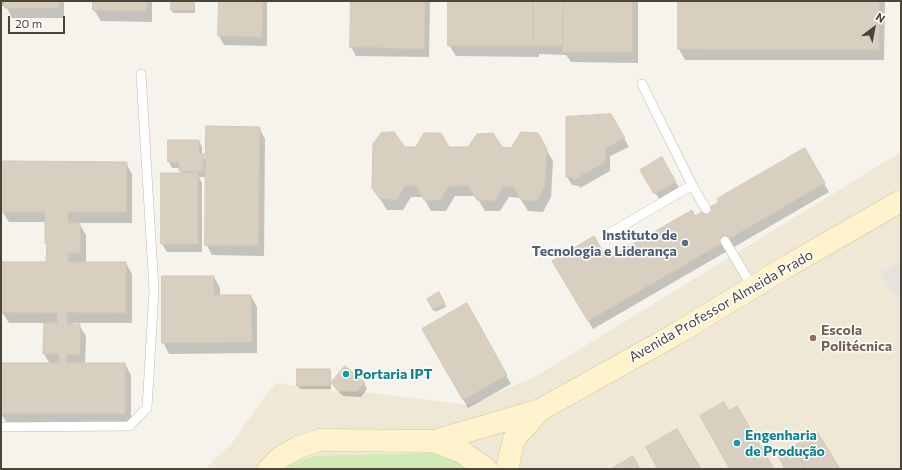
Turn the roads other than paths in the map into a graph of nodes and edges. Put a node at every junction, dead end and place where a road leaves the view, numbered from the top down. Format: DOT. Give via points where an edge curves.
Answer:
graph roads {
  1 [pos="141,74"];
  2 [pos="642,84"];
  3 [pos="692,185"];
  4 [pos="901,201"];
  5 [pos="706,209"];
  6 [pos="607,234"];
  7 [pos="725,241"];
  8 [pos="753,288"];
  9 [pos="540,410"];
  10 [pos="1,427"];
  11 [pos="434,441"];
  12 [pos="269,469"];
  13 [pos="486,469"];
  14 [pos="507,469"];
  1 -- 10 [label="lane" via="154,290 147,408 129,426"];
  2 -- 3 [label="lane"];
  3 -- 5 [label="lane"];
  3 -- 6 [label="lane"];
  4 -- 8 [label="street, Avenida Professor Almeida Prado"];
  7 -- 8 [label="lane"];
  8 -- 9 [label="street, Avenida Professor Almeida Prado"];
  9 -- 11 [label="street, Avenida Professor Almeida Prado"];
  9 -- 14 [label="street, Avenida Professor Almeida Prado" via="514,438"];
  11 -- 12 [label="street" via="319,440 281,457"];
  11 -- 13 [label="street" via="462,452"];
}
